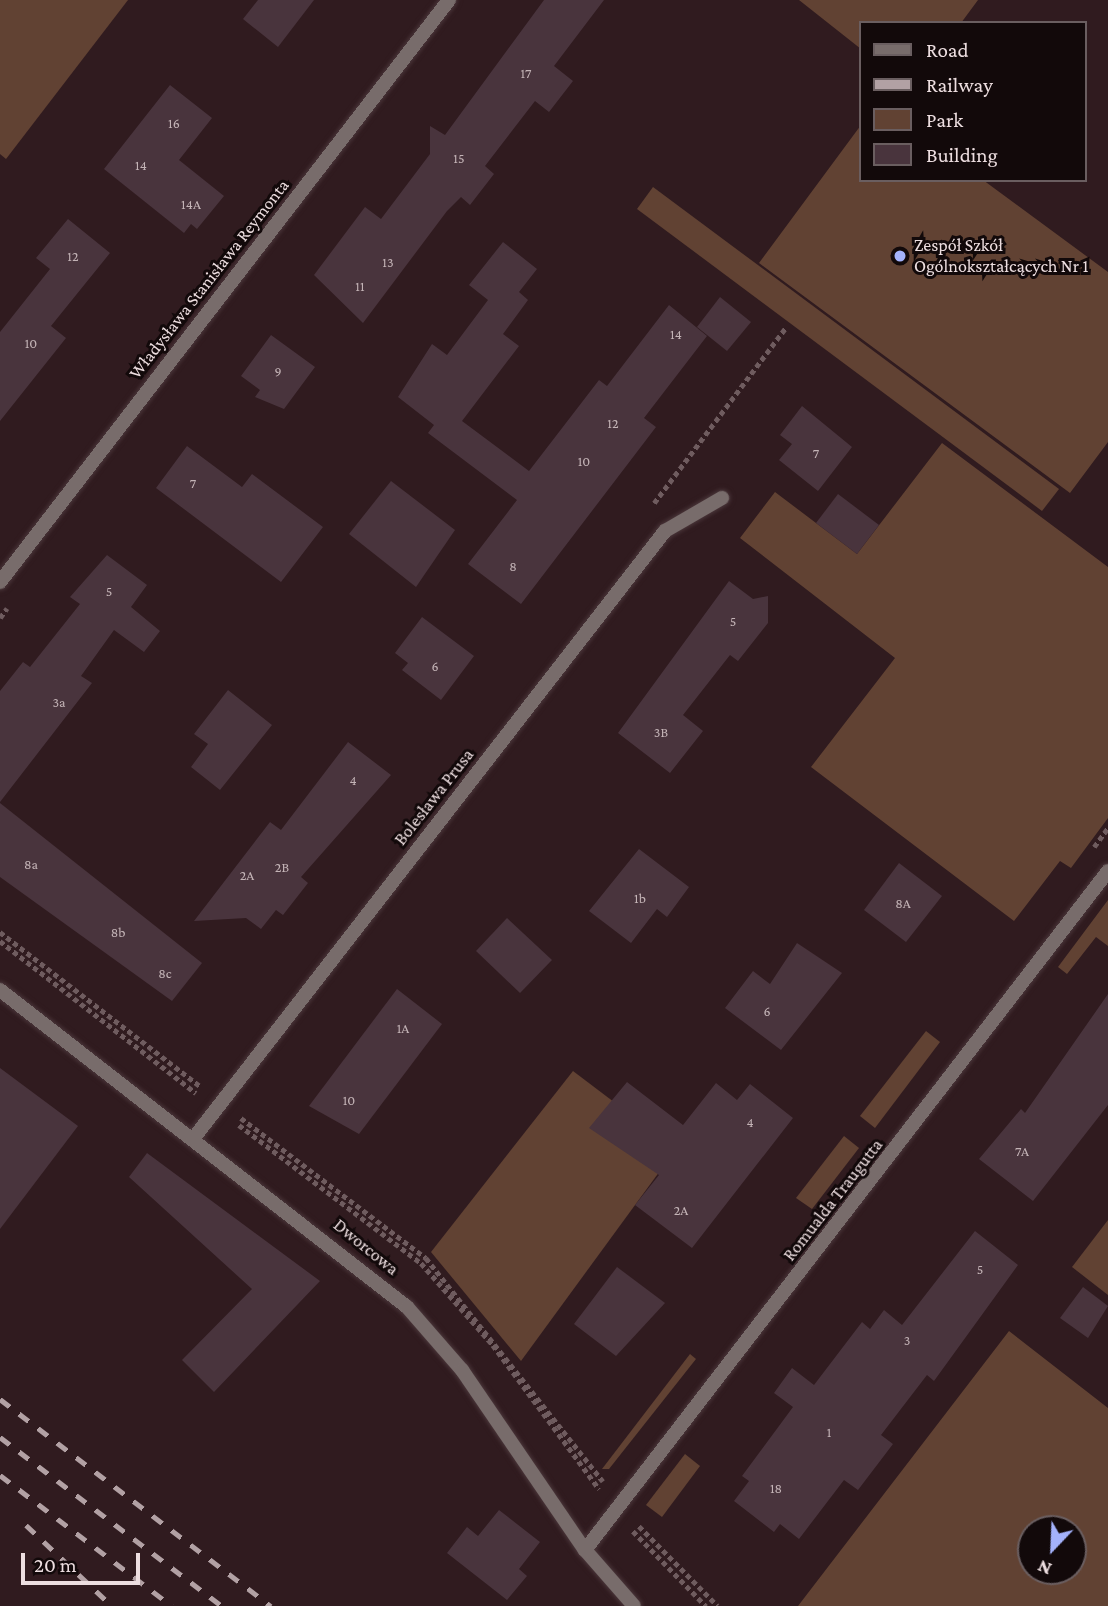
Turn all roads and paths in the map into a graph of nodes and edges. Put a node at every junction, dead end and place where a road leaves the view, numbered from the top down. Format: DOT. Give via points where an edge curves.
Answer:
graph roads {
  1 [pos="449,0"];
  2 [pos="722,498"];
  3 [pos="0,582"];
  4 [pos="1108,871"];
  5 [pos="0,932"];
  6 [pos="0,990"];
  7 [pos="222,1103"];
  8 [pos="193,1139"];
  9 [pos="620,1503"];
  10 [pos="584,1550"];
  11 [pos="634,1606"];
  12 [pos="718,1606"];
  1 -- 3 [label="street, Władysława Stanisława Reymonta"];
  2 -- 7 [label="street, Bolesława Prusa" via="665,531"];
  4 -- 9 [label="street, Romualda Traugutta"];
  5 -- 7 [label="path"];
  6 -- 8 [label="street, Dworcowa"];
  7 -- 8 [label="street, Bolesława Prusa"];
  7 -- 9 [label="path" via="426,1258 499,1341"];
  8 -- 10 [label="street, Dworcowa" via="407,1307 508,1433"];
  9 -- 10 [label="street, Romualda Traugutta"];
  9 -- 12 [label="path"];
  10 -- 11 [label="street, Dworcowa"];
}
